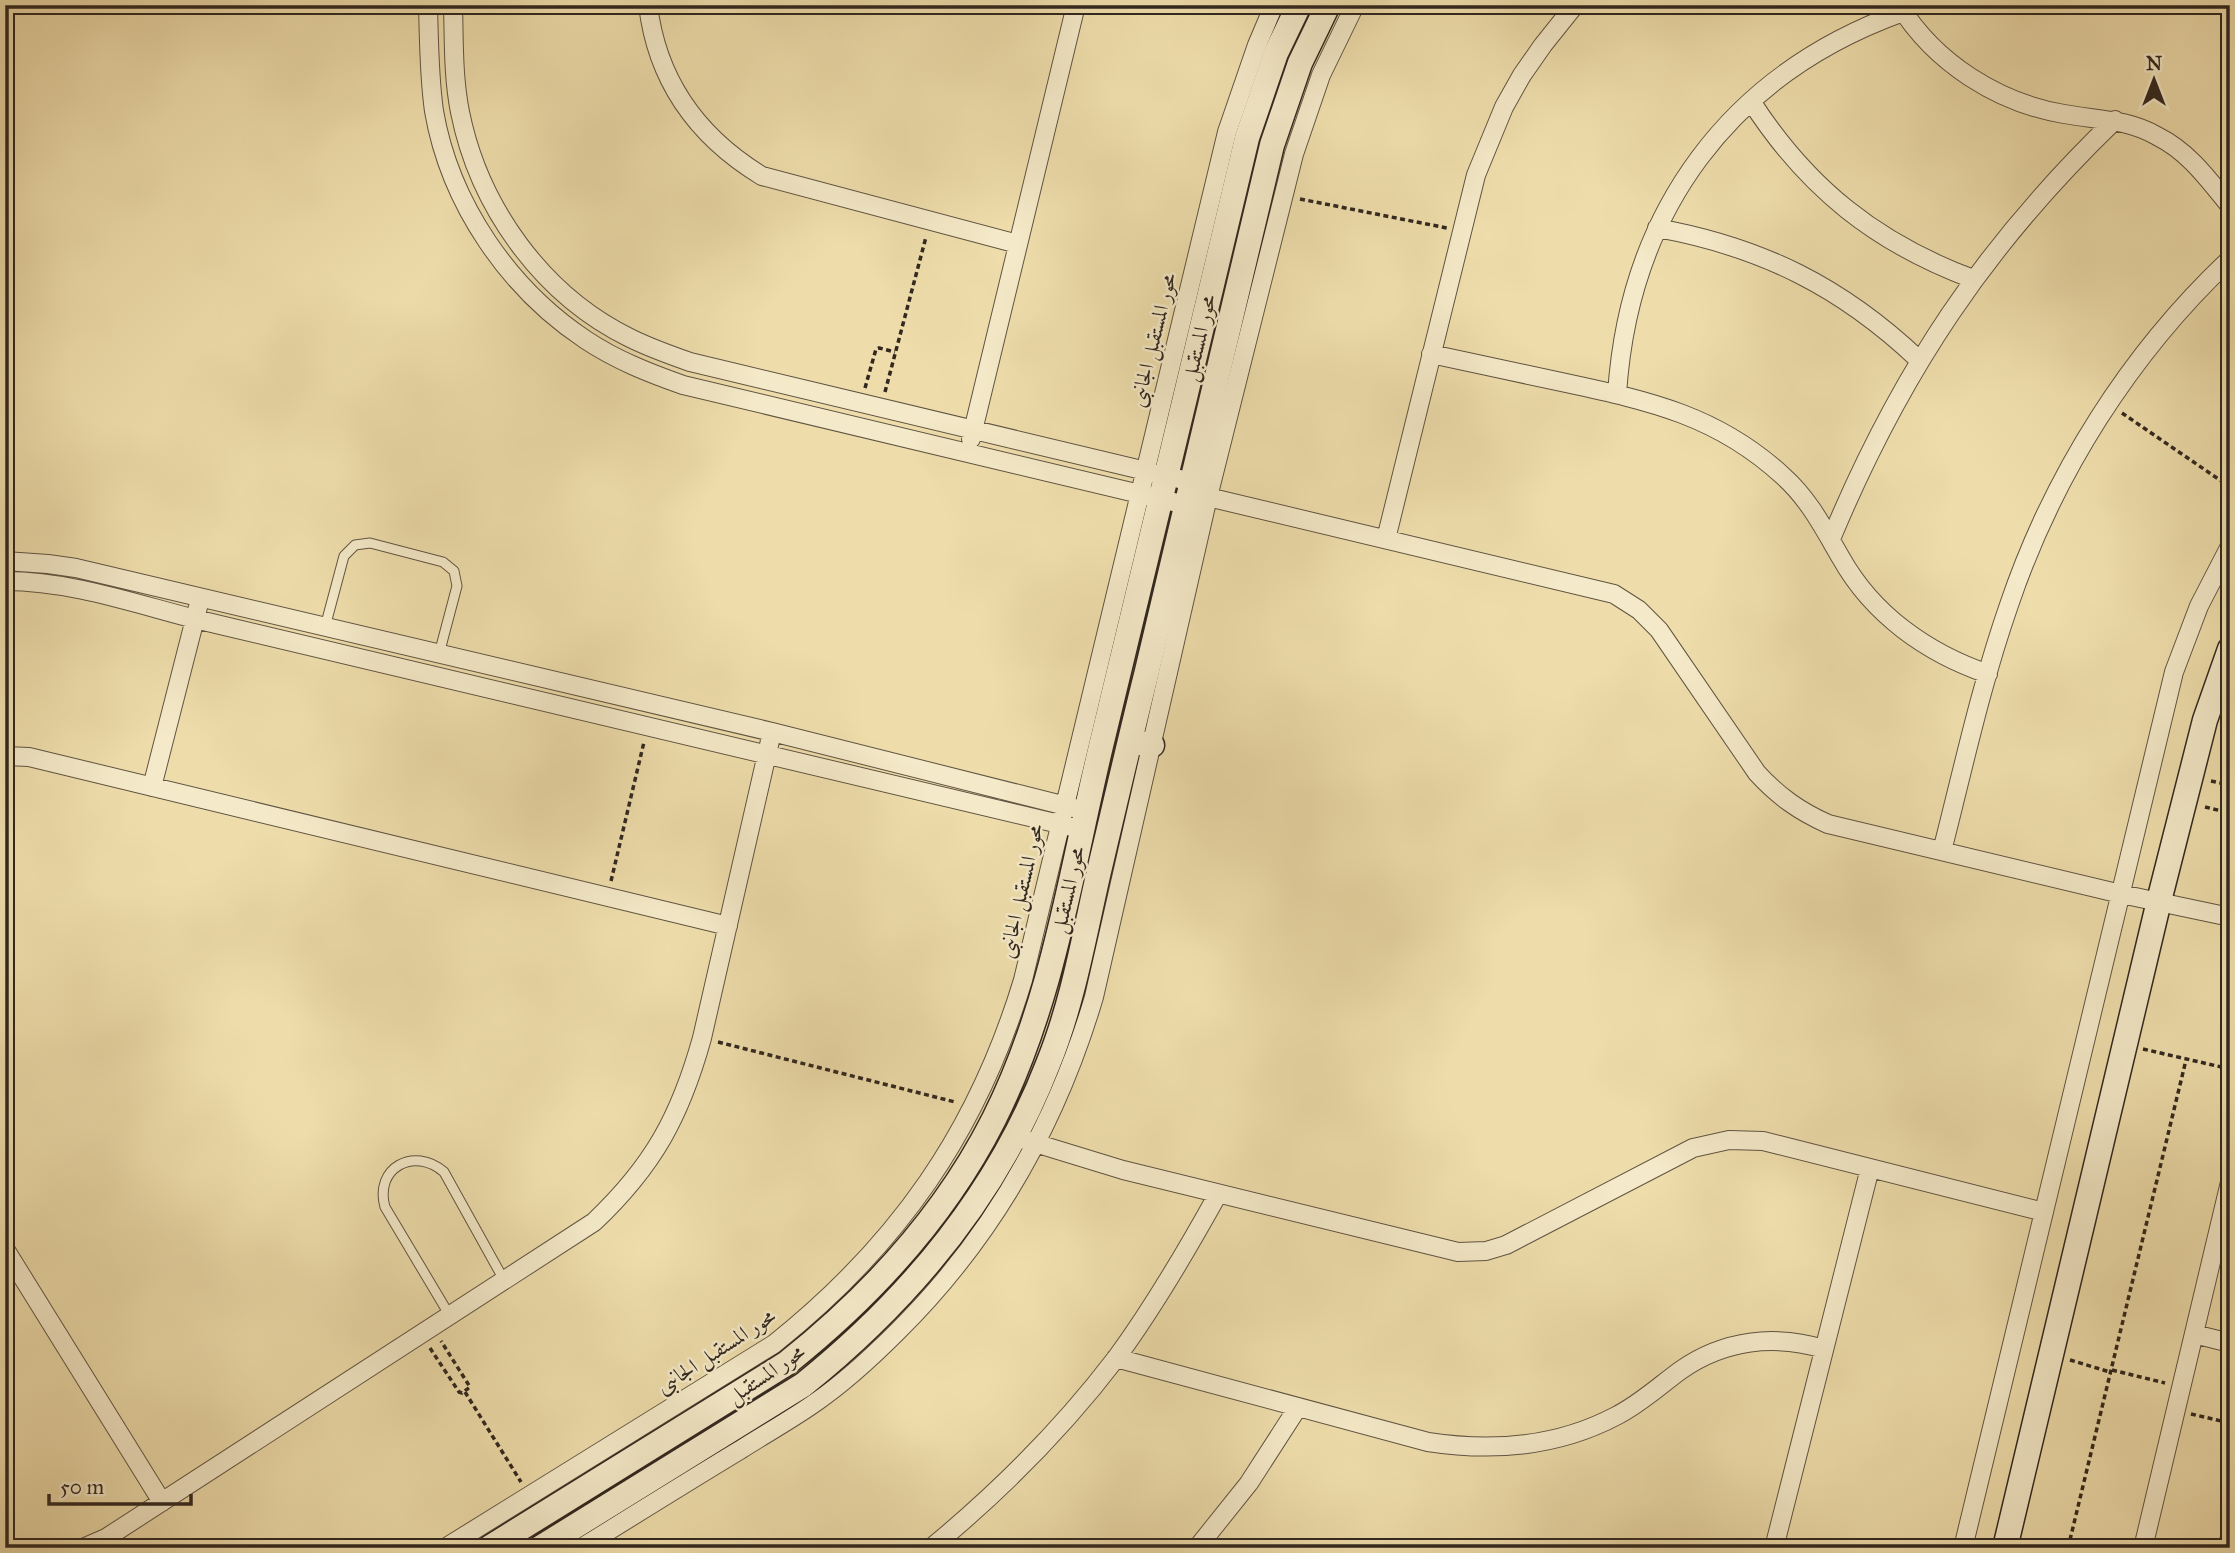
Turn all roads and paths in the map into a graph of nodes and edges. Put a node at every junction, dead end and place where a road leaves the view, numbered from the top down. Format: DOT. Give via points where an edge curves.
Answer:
graph roads {
  1 [pos="428,5"];
  2 [pos="453,5"];
  3 [pos="648,5"];
  4 [pos="1076,5"];
  5 [pos="1275,5"];
  6 [pos="1299,5"];
  7 [pos="1328,5"];
  8 [pos="1355,5"];
  9 [pos="1575,5"];
  10 [pos="1901,8"];
  11 [pos="1751,101"];
  12 [pos="2115,120"];
  13 [pos="1284,195"];
  14 [pos="2230,206"];
  15 [pos="930,220"];
  16 [pos="1657,228"];
  17 [pos="1461,231"];
  18 [pos="1018,244"];
  19 [pos="2230,259"];
  20 [pos="1973,279"];
  21 [pos="895,352"];
  22 [pos="1431,354"];
  23 [pos="1919,360"];
  24 [pos="1617,394"];
  25 [pos="861,403"];
  26 [pos="2108,404"];
  27 [pos="881,408"];
  28 [pos="974,430"];
  29 [pos="968,453"];
  30 [pos="1153,485"];
  31 [pos="2230,487"];
  32 [pos="1195,495"];
  33 [pos="1386,539"];
  34 [pos="1831,539"];
  35 [pos="2230,546"];
  36 [pos="5,561"];
  37 [pos="5,581"];
  38 [pos="201,598"];
  39 [pos="195,619"];
  40 [pos="325,627"];
  41 [pos="2230,649"];
  42 [pos="439,654"];
  43 [pos="1988,674"];
  44 [pos="648,726"];
  45 [pos="772,732"];
  46 [pos="1141,743"];
  47 [pos="767,755"];
  48 [pos="5,756"];
  49 [pos="152,787"];
  50 [pos="1073,818"];
  51 [pos="1110,827"];
  52 [pos="1942,851"];
  53 [pos="2121,894"];
  54 [pos="607,897"];
  55 [pos="2159,901"];
  56 [pos="2230,917"];
  57 [pos="727,926"];
  58 [pos="702,1038"];
  59 [pos="2125,1045"];
  60 [pos="2186,1060"];
  61 [pos="2230,1069"];
  62 [pos="974,1107"];
  63 [pos="1026,1140"];
  64 [pos="1870,1168"];
  65 [pos="1217,1194"];
  66 [pos="2228,1194"];
  67 [pos="2044,1212"];
  68 [pos="5,1249"];
  69 [pos="504,1280"];
  70 [pos="450,1316"];
  71 [pos="427,1330"];
  72 [pos="2194,1334"];
  73 [pos="2230,1343"];
  74 [pos="1824,1349"];
  75 [pos="2051,1355"];
  76 [pos="1116,1358"];
  77 [pos="2111,1371"];
  78 [pos="2181,1387"];
  79 [pos="465,1392"];
  80 [pos="1298,1407"];
  81 [pos="2175,1410"];
  82 [pos="2230,1423"];
  83 [pos="530,1495"];
  84 [pos="162,1502"];
  85 [pos="2230,1502"];
  86 [pos="589,1539"];
  87 [pos="1771,1545"];
  88 [pos="83,1548"];
  89 [pos="445,1548"];
  90 [pos="489,1548"];
  91 [pos="540,1548"];
  92 [pos="931,1548"];
  93 [pos="1197,1548"];
  94 [pos="1963,1548"];
  95 [pos="2005,1548"];
  96 [pos="2068,1548"];
  97 [pos="2143,1548"];
  98 [pos="2219,1548"];
  1 -- 29 [label="street" via="435,114 455,181 502,262 559,320 618,359 683,384"];
  2 -- 25 [label="street" via="460,111 478,173 509,231 550,281 601,322 659,351"];
  3 -- 15 [label="street" via="661,60 680,98 708,135 734,157 762,176"];
  4 -- 18 [label="street"];
  5 -- 30 [label="street, محور المستقبل الجانبى" via="1256,45 1227,132"];
  6 -- 30 [label="street, محور المستقبل" via="1276,53 1247,138"];
  7 -- 32 [label="street, محور المستقبل" via="1300,63 1272,145"];
  8 -- 13 [label="street" via="1306,114"];
  9 -- 17 [label="street" via="1504,107 1476,175"];
  10 -- 11 [label="street" via="1822,48"];
  10 -- 12 [label="street" via="1931,46 1992,90 2038,109"];
  11 -- 16 [label="street" via="1698,160"];
  11 -- 20 [label="street" via="1788,153 1842,206 1913,254"];
  12 -- 14 [label="street" via="2173,144 2190,157"];
  12 -- 20 [label="street" via="2054,181"];
  13 -- 17 [label="path"];
  13 -- 32 [label="street"];
  15 -- 18 [label="street"];
  15 -- 21 [label="path"];
  16 -- 23 [label="street" via="1722,242 1814,280 1869,316"];
  16 -- 24 [label="street" via="1628,309"];
  17 -- 22 [label="street"];
  18 -- 28 [label="street"];
  19 -- 26 [label="street" via="2162,333"];
  20 -- 23 [label="street"];
  21 -- 25 [label="path" via="876,349"];
  21 -- 27 [label="path"];
  22 -- 24 [label="street"];
  22 -- 33 [label="street"];
  23 -- 34 [label="street" via="1871,447"];
  24 -- 34 [label="street" via="1687,414 1739,441 1804,497"];
  25 -- 27 [label="street"];
  26 -- 31 [label="path"];
  26 -- 43 [label="street" via="2037,534 2009,603"];
  27 -- 28 [label="street"];
  28 -- 29 [label="street"];
  28 -- 30 [label="street"];
  29 -- 30 [label="street"];
  30 -- 32 [label="street"];
  30 -- 50 [label="street, محور المستقبل"];
  32 -- 33 [label="street"];
  32 -- 46 [label="street, محور المستقبل"];
  33 -- 52 [label="street" via="1621,598 1659,630 1757,773 1779,796 1828,824"];
  34 -- 43 [label="street" via="1860,586 1883,612 1942,656"];
  35 -- 53 [label="street" via="2199,607 2174,672"];
  36 -- 38 [label="street" via="76,568"];
  37 -- 39 [label="street" via="75,588"];
  38 -- 39 [label="street"];
  38 -- 40 [label="street"];
  39 -- 44 [label="street"];
  39 -- 49 [label="street"];
  40 -- 42 [label="street"];
  40 -- 42 [label="lane" via="344,556 355,545 370,543 443,562 454,571 457,586"];
  41 -- 55 [label="street" via="2205,720"];
  42 -- 45 [label="street"];
  43 -- 52 [label="street"];
  44 -- 47 [label="street"];
  44 -- 54 [label="path"];
  45 -- 47 [label="street"];
  45 -- 50 [label="street"];
  46 -- 51 [label="street, محور المستقبل"];
  46 -- 63 [label="street" via="1094,998 1070,1072"];
  47 -- 50 [label="street"];
  47 -- 57 [label="street"];
  48 -- 49 [label="street" via="29,757"];
  49 -- 54 [label="street"];
  50 -- 51 [label="street"];
  50 -- 62 [label="street, محور المستقبل الجانبى" via="1013,1014"];
  50 -- 90 [label="street, محور المستقبل" via="1046,985 1023,1055 974,1154 902,1255 846,1313 787,1363"];
  51 -- 63 [label="street, محور المستقبل" via="1072,992"];
  52 -- 53 [label="street"];
  53 -- 55 [label="street"];
  53 -- 67 [label="street"];
  54 -- 57 [label="street"];
  55 -- 56 [label="street"];
  55 -- 59 [label="street"];
  57 -- 58 [label="street"];
  58 -- 62 [label="path"];
  58 -- 69 [label="street" via="678,1111 636,1178 594,1223"];
  59 -- 60 [label="path"];
  59 -- 75 [label="street"];
  60 -- 61 [label="path"];
  60 -- 77 [label="path"];
  62 -- 83 [label="street, محور المستقبل الجانبى" via="910,1209 812,1313 774,1344"];
  63 -- 65 [label="street"];
  63 -- 86 [label="street, محور المستقبل" via="950,1239 855,1341 803,1385"];
  64 -- 65 [label="street" via="1763,1141 1711,1143 1693,1148 1506,1245 1472,1253"];
  64 -- 67 [label="street"];
  64 -- 74 [label="street"];
  65 -- 76 [label="street" via="1166,1284"];
  66 -- 72 [label="street"];
  67 -- 94 [label="street"];
  68 -- 84 [label="street"];
  69 -- 70 [label="street"];
  69 -- 70 [label="lane" via="444,1172 420,1160 402,1163 385,1182 385,1207"];
  70 -- 71 [label="street"];
  71 -- 79 [label="path" via="459,1392"];
  71 -- 79 [label="path" via="470,1387"];
  71 -- 84 [label="street"];
  72 -- 73 [label="street"];
  72 -- 78 [label="street"];
  74 -- 80 [label="street" via="1767,1340 1729,1346 1694,1362 1616,1416 1563,1437 1508,1447 1428,1442"];
  74 -- 87 [label="street"];
  75 -- 77 [label="path"];
  75 -- 95 [label="street"];
  76 -- 80 [label="street"];
  76 -- 92 [label="street" via="999,1489"];
  77 -- 78 [label="path"];
  77 -- 96 [label="path"];
  78 -- 81 [label="street"];
  79 -- 83 [label="path"];
  80 -- 93 [label="street" via="1249,1483"];
  81 -- 82 [label="path"];
  81 -- 97 [label="street"];
  83 -- 89 [label="street, محور المستقبل الجانبى"];
  84 -- 88 [label="street"];
  85 -- 98 [label="path"];
  86 -- 91 [label="street, محور المستقبل"];
}
